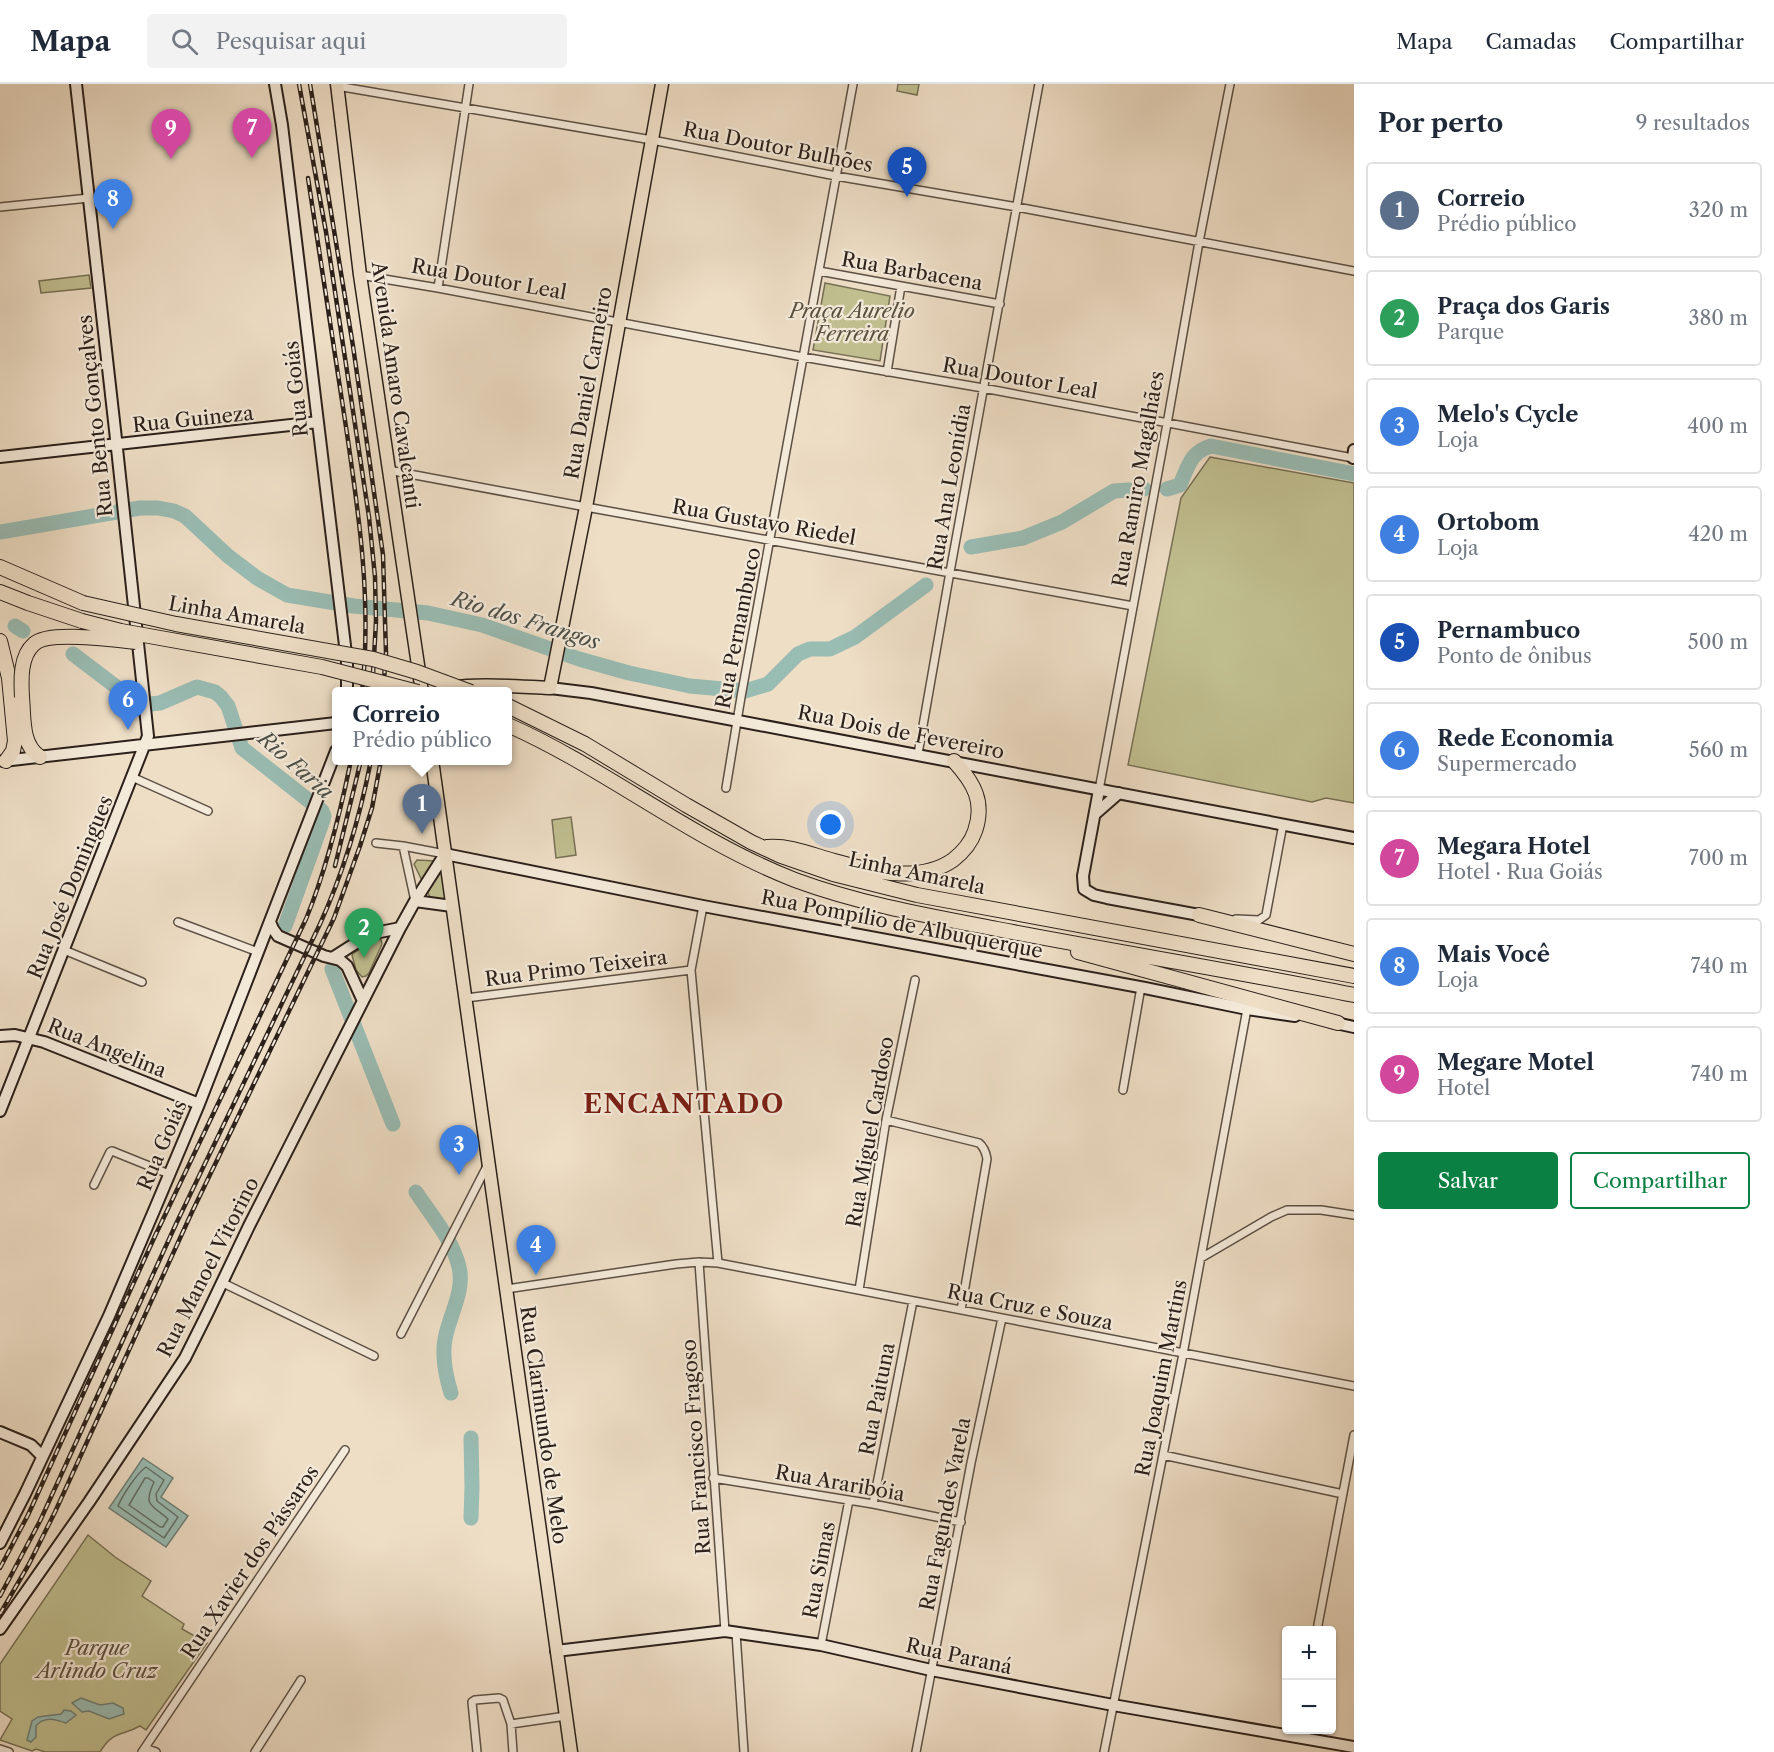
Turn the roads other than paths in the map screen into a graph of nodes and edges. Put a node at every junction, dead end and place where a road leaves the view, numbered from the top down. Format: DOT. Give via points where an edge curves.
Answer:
graph roads {
  1 [pos="76,84"];
  2 [pos="275,84"];
  3 [pos="469,84"];
  4 [pos="662,84"];
  5 [pos="853,84"];
  6 [pos="1039,84"];
  7 [pos="1230,84"];
  8 [pos="337,85"];
  9 [pos="465,106"];
  10 [pos="652,140"];
  11 [pos="836,176"];
  12 [pos="89,198"];
  13 [pos="0,207"];
  14 [pos="1017,207"];
  15 [pos="1199,242"];
  16 [pos="819,271"];
  17 [pos="1354,271"];
  18 [pos="360,275"];
  19 [pos="901,286"];
  20 [pos="438,288"];
  21 [pos="1000,304"];
  22 [pos="618,321"];
  23 [pos="803,357"];
  24 [pos="887,372"];
  25 [pos="983,388"];
  26 [pos="318,423"];
  27 [pos="1167,424"];
  28 [pos="117,445"];
  29 [pos="1354,456"];
  30 [pos="0,457"];
  31 [pos="388,470"];
  32 [pos="586,507"];
  33 [pos="771,540"];
  34 [pos="0,557"];
  35 [pos="0,567"];
  36 [pos="950,572"];
  37 [pos="41,585"];
  38 [pos="0,592"];
  39 [pos="1133,606"];
  40 [pos="409,611"];
  41 [pos="171,640"];
  42 [pos="0,641"];
  43 [pos="347,687"];
  44 [pos="401,687"];
  45 [pos="419,687"];
  46 [pos="440,687"];
  47 [pos="458,687"];
  48 [pos="495,687"];
  49 [pos="550,688"];
  50 [pos="512,708"];
  51 [pos="737,722"];
  52 [pos="332,723"];
  53 [pos="512,727"];
  54 [pos="146,744"];
  55 [pos="918,754"];
  56 [pos="40,757"];
  57 [pos="3,761"];
  58 [pos="954,761"];
  59 [pos="332,762"];
  60 [pos="433,765"];
  61 [pos="132,777"];
  62 [pos="726,788"];
  63 [pos="1099,790"];
  64 [pos="1119,794"];
  65 [pos="208,811"];
  66 [pos="1095,814"];
  67 [pos="1283,825"];
  68 [pos="1354,838"];
  69 [pos="376,843"];
  70 [pos="758,844"];
  71 [pos="404,846"];
  72 [pos="445,854"];
  73 [pos="415,901"];
  74 [pos="452,906"];
  75 [pos="703,906"];
  76 [pos="1199,915"];
  77 [pos="178,922"];
  78 [pos="270,922"];
  79 [pos="400,928"];
  80 [pos="1031,935"];
  81 [pos="278,936"];
  82 [pos="264,939"];
  83 [pos="64,950"];
  84 [pos="258,952"];
  85 [pos="1354,954"];
  86 [pos="334,957"];
  87 [pos="691,970"];
  88 [pos="1354,976"];
  89 [pos="915,980"];
  90 [pos="142,982"];
  91 [pos="1141,987"];
  92 [pos="1354,995"];
  93 [pos="466,998"];
  94 [pos="363,1001"];
  95 [pos="1247,1009"];
  96 [pos="1338,1023"];
  97 [pos="1354,1027"];
  98 [pos="0,1036"];
  99 [pos="30,1038"];
  100 [pos="1123,1090"];
  101 [pos="199,1104"];
  102 [pos="0,1111"];
  103 [pos="886,1120"];
  104 [pos="488,1164"];
  105 [pos="169,1174"];
  106 [pos="94,1185"];
  107 [pos="1354,1215"];
  108 [pos="1201,1258"];
  109 [pos="699,1262"];
  110 [pos="717,1263"];
  111 [pos="223,1283"];
  112 [pos="506,1289"];
  113 [pos="859,1290"];
  114 [pos="913,1300"];
  115 [pos="961,1310"];
  116 [pos="1002,1318"];
  117 [pos="401,1335"];
  118 [pos="1183,1354"];
  119 [pos="374,1356"];
  120 [pos="1354,1386"];
  121 [pos="0,1432"];
  122 [pos="1354,1435"];
  123 [pos="48,1443"];
  124 [pos="31,1445"];
  125 [pos="345,1450"];
  126 [pos="1163,1455"];
  127 [pos="42,1456"];
  128 [pos="713,1478"];
  129 [pos="1343,1494"];
  130 [pos="849,1500"];
  131 [pos="873,1504"];
  132 [pos="961,1521"];
  133 [pos="0,1543"];
  134 [pos="1318,1626"];
  135 [pos="0,1629"];
  136 [pos="731,1632"];
  137 [pos="821,1645"];
  138 [pos="556,1651"];
  139 [pos="931,1670"];
  140 [pos="301,1680"];
  141 [pos="1113,1705"];
  142 [pos="566,1716"];
  143 [pos="511,1724"];
  144 [pos="1282,1731"];
  145 [pos="1301,1734"];
  146 [pos="1354,1748"];
  147 [pos="0,1749"];
  148 [pos="143,1750"];
  149 [pos="9,1752"];
  150 [pos="156,1752"];
  151 [pos="255,1752"];
  152 [pos="477,1752"];
  153 [pos="513,1752"];
  154 [pos="572,1752"];
  155 [pos="744,1752"];
  156 [pos="916,1752"];
  157 [pos="1104,1752"];
  1 -- 12 [label="street, Rua Bento Gonçalves"];
  2 -- 26 [label="street, Rua Goiás"];
  3 -- 9 [label="street"];
  4 -- 10 [label="main road, Rua Daniel Carneiro"];
  5 -- 11 [label="street, Rua Pernambuco"];
  6 -- 14 [label="street, Rua Ana Leonídia"];
  7 -- 15 [label="street, Rua Ramiro Magalhães"];
  8 -- 9 [label="street, Rua Doutor Bulhões"];
  8 -- 18 [label="main road, Avenida Amaro Cavalcanti"];
  9 -- 10 [label="street, Rua Doutor Bulhões"];
  9 -- 20 [label="street"];
  10 -- 11 [label="street, Rua Doutor Bulhões"];
  10 -- 22 [label="main road, Rua Daniel Carneiro"];
  11 -- 14 [label="street, Rua Doutor Bulhões"];
  11 -- 16 [label="street, Rua Pernambuco"];
  12 -- 13 [label="street"];
  12 -- 28 [label="street, Rua Bento Gonçalves"];
  14 -- 15 [label="street, Rua Doutor Bulhões"];
  14 -- 21 [label="street, Rua Ana Leonídia"];
  15 -- 17 [label="street, Rua Doutor Bulhões"];
  15 -- 27 [label="street, Rua Ramiro Magalhães"];
  16 -- 19 [label="street, Rua Barbacena"];
  16 -- 23 [label="street, Rua Pernambuco"];
  18 -- 20 [label="street, Rua Doutor Leal"];
  18 -- 31 [label="main road, Avenida Amaro Cavalcanti"];
  19 -- 21 [label="street, Rua Barbacena"];
  19 -- 24 [label="street"];
  20 -- 22 [label="street, Rua Doutor Leal"];
  21 -- 25 [label="street, Rua Ana Leonídia"];
  22 -- 23 [label="street, Rua Doutor Leal"];
  22 -- 32 [label="main road, Rua Daniel Carneiro"];
  23 -- 24 [label="street, Rua Doutor Leal"];
  23 -- 33 [label="street, Rua Pernambuco"];
  24 -- 25 [label="street, Rua Doutor Leal"];
  25 -- 27 [label="street, Rua Doutor Leal"];
  25 -- 36 [label="street, Rua Ana Leonídia"];
  26 -- 28 [label="street, Rua Guineza"];
  26 -- 43 [label="street, Rua Goiás"];
  27 -- 29 [label="street, Rua Doutor Leal"];
  27 -- 39 [label="street, Rua Ramiro Magalhães"];
  28 -- 30 [label="street, Rua Guineza"];
  28 -- 54 [label="street, Rua Bento Gonçalves" via="147,716"];
  31 -- 32 [label="street, Rua Gustavo Riedel"];
  31 -- 40 [label="main road, Avenida Amaro Cavalcanti"];
  32 -- 33 [label="street, Rua Gustavo Riedel"];
  32 -- 49 [label="main road, Rua Daniel Carneiro"];
  33 -- 36 [label="street, Rua Gustavo Riedel"];
  33 -- 51 [label="street, Rua Pernambuco"];
  34 -- 37 [label="highway"];
  35 -- 37 [label="highway, Linha Amarela"];
  36 -- 39 [label="street, Rua Gustavo Riedel"];
  36 -- 55 [label="street, Rua Ana Leonídia"];
  37 -- 47 [label="highway, Linha Amarela, bridge" via="83,603 373,659"];
  38 -- 41 [label="highway, Linha Amarela, bridge" via="82,621"];
  39 -- 63 [label="street, Rua Ramiro Magalhães"];
  40 -- 45 [label="main road, Avenida Amaro Cavalcanti"];
  40 -- 46 [label="main road" via="426,667"];
  41 -- 44 [label="highway, Linha Amarela, bridge" via="331,669"];
  41 -- 56 [label="highway, bridge" via="55,637 33,644 21,674 22,697 26,740"];
  42 -- 57 [label="highway" via="9,678 15,741 13,751"];
  48 -- 49 [label="main road, Rua Dois de Fevereiro"];
  49 -- 51 [label="street, Rua Dois de Fevereiro"];
  50 -- 70 [label="highway, Linha Amarela" via="585,744"];
  51 -- 55 [label="street, Rua Dois de Fevereiro"];
  51 -- 62 [label="street, Rua Pernambuco"];
  52 -- 54 [label="street"];
  53 -- 80 [label="highway, Linha Amarela" via="548,743 741,856 794,879 861,901"];
  54 -- 56 [label="street"];
  54 -- 61 [label="street, Rua José Domingues"];
  55 -- 58 [label="street, Rua Dois de Fevereiro"];
  56 -- 57 [label="street"];
  58 -- 63 [label="street, Rua Dois de Fevereiro"];
  58 -- 70 [label="highway" via="972,783 978,816 968,846 947,864 917,873 898,873 837,862 790,847"];
  59 -- 78 [label="street, Rua Goiás"];
  60 -- 72 [label="main road"];
  61 -- 65 [label="street"];
  61 -- 83 [label="street, Rua José Domingues"];
  63 -- 64 [label="street, Rua Dois de Fevereiro"];
  63 -- 66 [label="street, Rua Ramiro Magalhães"];
  64 -- 66 [label="street"];
  64 -- 67 [label="street, Rua Dois de Fevereiro"];
  66 -- 76 [label="street, Rua Ramiro Magalhães" via="1082,880 1084,889 1094,895"];
  67 -- 68 [label="street, Rua Dois de Fevereiro"];
  67 -- 76 [label="street" via="1263,918"];
  69 -- 71 [label="street"];
  70 -- 88 [label="highway, Linha Amarela" via="833,874 917,895"];
  71 -- 72 [label="street"];
  71 -- 73 [label="street"];
  72 -- 73 [label="street, Rua Manoel Vitorino"];
  72 -- 74 [label="main road, Rua Clarimundo de Melo"];
  72 -- 75 [label="street, Rua Pompílio de Albuquerque"];
  73 -- 74 [label="street"];
  73 -- 79 [label="street, Rua Manoel Vitorino"];
  74 -- 93 [label="main road, Rua Clarimundo de Melo"];
  75 -- 87 [label="street"];
  75 -- 91 [label="street, Rua Pompílio de Albuquerque"];
  76 -- 85 [label="highway"];
  77 -- 84 [label="street"];
  78 -- 81 [label="street"];
  78 -- 82 [label="street, Rua Goiás"];
  79 -- 86 [label="street" via="370,934"];
  79 -- 94 [label="street, Rua Manoel Vitorino"];
  80 -- 92 [label="highway, Linha Amarela"];
  80 -- 96 [label="highway" via="1065,949"];
  81 -- 82 [label="street"];
  81 -- 86 [label="street"];
  82 -- 84 [label="street, Rua Goiás"];
  83 -- 90 [label="street"];
  83 -- 99 [label="street, Rua José Domingues"];
  84 -- 101 [label="street, Rua Goiás"];
  86 -- 94 [label="street" via="347,966"];
  87 -- 93 [label="street, Rua Primo Teixeira"];
  87 -- 110 [label="street"];
  89 -- 103 [label="street, Rua Miguel Cardoso"];
  91 -- 95 [label="street, Rua Pompílio de Albuquerque"];
  91 -- 100 [label="street"];
  93 -- 104 [label="main road, Rua Clarimundo de Melo"];
  94 -- 111 [label="street, Rua Manoel Vitorino"];
  95 -- 96 [label="street, Rua Pompílio de Albuquerque"];
  95 -- 108 [label="street, Rua Joaquim Martins"];
  96 -- 97 [label="street, Rua Pompílio de Albuquerque"];
  98 -- 99 [label="street, Rua Angelina"];
  99 -- 101 [label="street, Rua Angelina"];
  99 -- 102 [label="street, Rua José Domingues"];
  101 -- 105 [label="street, Rua Goiás"];
  103 -- 113 [label="street, Rua Miguel Cardoso"];
  103 -- 115 [label="street" via="982,1146 987,1159"];
  104 -- 112 [label="main road, Rua Clarimundo de Melo"];
  104 -- 117 [label="street"];
  105 -- 106 [label="street" via="112,1151"];
  105 -- 123 [label="street, Rua Goiás" via="109,1316"];
  107 -- 108 [label="street" via="1287,1210"];
  108 -- 118 [label="street, Rua Joaquim Martins"];
  109 -- 110 [label="street, Rua Cruz e Souza"];
  109 -- 112 [label="street, Rua Cruz e Souza"];
  109 -- 128 [label="street, Rua Francisco Fragoso"];
  110 -- 113 [label="street, Rua Cruz e Souza"];
  111 -- 119 [label="street"];
  111 -- 135 [label="street, Rua Manoel Vitorino" via="185,1358"];
  112 -- 138 [label="main road, Rua Clarimundo de Melo"];
  113 -- 114 [label="street, Rua Cruz e Souza"];
  114 -- 115 [label="street, Rua Cruz e Souza"];
  114 -- 131 [label="street, Rua Paituna"];
  115 -- 116 [label="street, Rua Cruz e Souza"];
  116 -- 118 [label="street, Rua Cruz e Souza"];
  116 -- 132 [label="street, Rua Fagundes Varela"];
  118 -- 120 [label="street, Rua Cruz e Souza"];
  118 -- 126 [label="street, Rua Joaquim Martins"];
  121 -- 124 [label="street"];
  122 -- 129 [label="street"];
  123 -- 124 [label="street"];
  123 -- 127 [label="street, Rua Goiás"];
  124 -- 127 [label="street"];
  125 -- 148 [label="street, Rua Xavier dos Pássaros"];
  126 -- 129 [label="street"];
  126 -- 141 [label="street, Rua Joaquim Martins"];
  127 -- 133 [label="street, Rua Goiás"];
  128 -- 130 [label="street, Rua Araribóia"];
  128 -- 136 [label="street, Rua Francisco Fragoso"];
  129 -- 134 [label="street"];
  130 -- 131 [label="street, Rua Araribóia"];
  130 -- 137 [label="street, Rua Simas"];
  131 -- 132 [label="street, Rua Araribóia"];
  132 -- 139 [label="street, Rua Fagundes Varela"];
  136 -- 137 [label="street, Rua Paraná"];
  136 -- 138 [label="street, Rua Paraná"];
  136 -- 155 [label="street, Rua Francisco Fragoso"];
  137 -- 139 [label="street, Rua Paraná"];
  138 -- 142 [label="main road, Rua Clarimundo de Melo"];
  139 -- 141 [label="street, Rua Paraná"];
  139 -- 156 [label="street, Rua Fagundes Varela"];
  140 -- 151 [label="street"];
  141 -- 144 [label="street, Rua Paraná"];
  141 -- 157 [label="street, Rua Joaquim Martins"];
  142 -- 143 [label="street"];
  142 -- 154 [label="main road, Rua Clarimundo de Melo"];
  143 -- 152 [label="street" via="501,1698 472,1702"];
  143 -- 153 [label="street"];
  145 -- 146 [label="street, Rua Paraná"];
  147 -- 149 [label="street"];
  148 -- 150 [label="street"];
}
